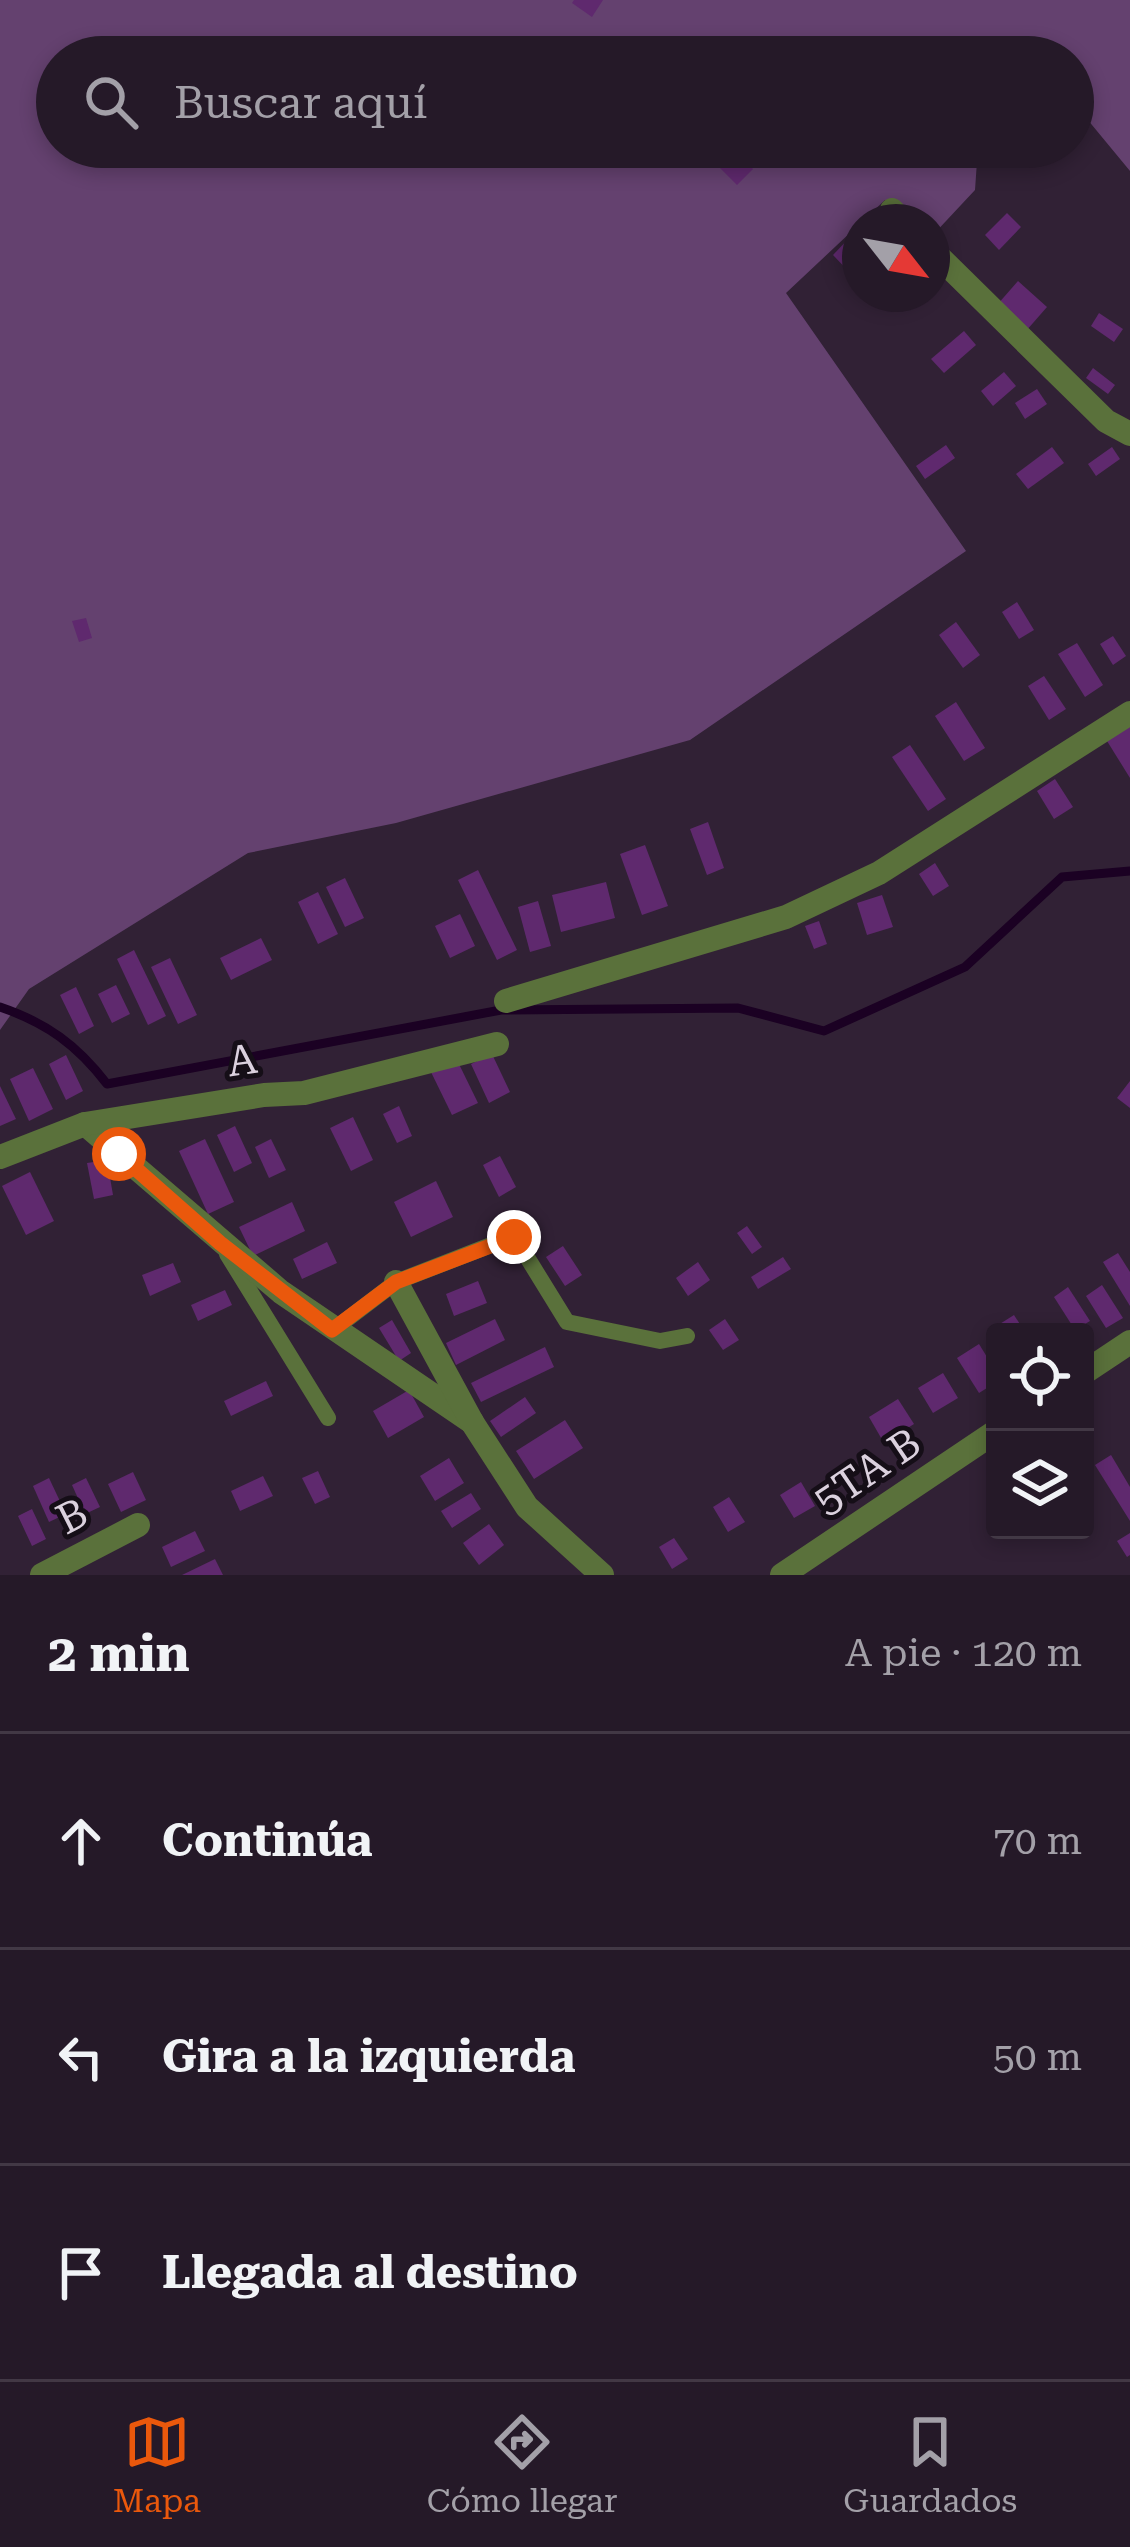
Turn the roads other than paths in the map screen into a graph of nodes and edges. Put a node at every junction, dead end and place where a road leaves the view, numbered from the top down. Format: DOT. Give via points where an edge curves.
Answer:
graph roads {
  1 [pos="950,268"];
  2 [pos="1130,434"];
  3 [pos="1130,713"];
  4 [pos="506,1001"];
  5 [pos="497,1044"];
  6 [pos="85,1124"];
  7 [pos="0,1157"];
  8 [pos="220,1243"];
  9 [pos="396,1282"];
  10 [pos="332,1330"];
  11 [pos="687,1336"];
  12 [pos="1126,1353"];
  13 [pos="1094,1368"];
  14 [pos="328,1418"];
  15 [pos="472,1422"];
  16 [pos="986,1438"];
  17 [pos="138,1525"];
  18 [pos="42,1575"];
  19 [pos="602,1575"];
  20 [pos="782,1575"];
  1 -- 2 [label="street" via="1106,421"];
  3 -- 4 [label="street" via="879,873 786,917"];
  5 -- 6 [label="street, A" via="304,1093"];
  6 -- 7 [label="street, A"];
  6 -- 8 [label="street"];
  8 -- 10 [label="street"];
  8 -- 14 [label="lane"];
  9 -- 10 [label="lane"];
  9 -- 11 [label="lane" via="514,1237 567,1322 660,1341"];
  9 -- 15 [label="street"];
  10 -- 15 [label="street"];
  12 -- 13 [label="street"];
  15 -- 19 [label="street" via="527,1508"];
  16 -- 20 [label="street, 5TA B"];
  17 -- 18 [label="street, B"];
}
